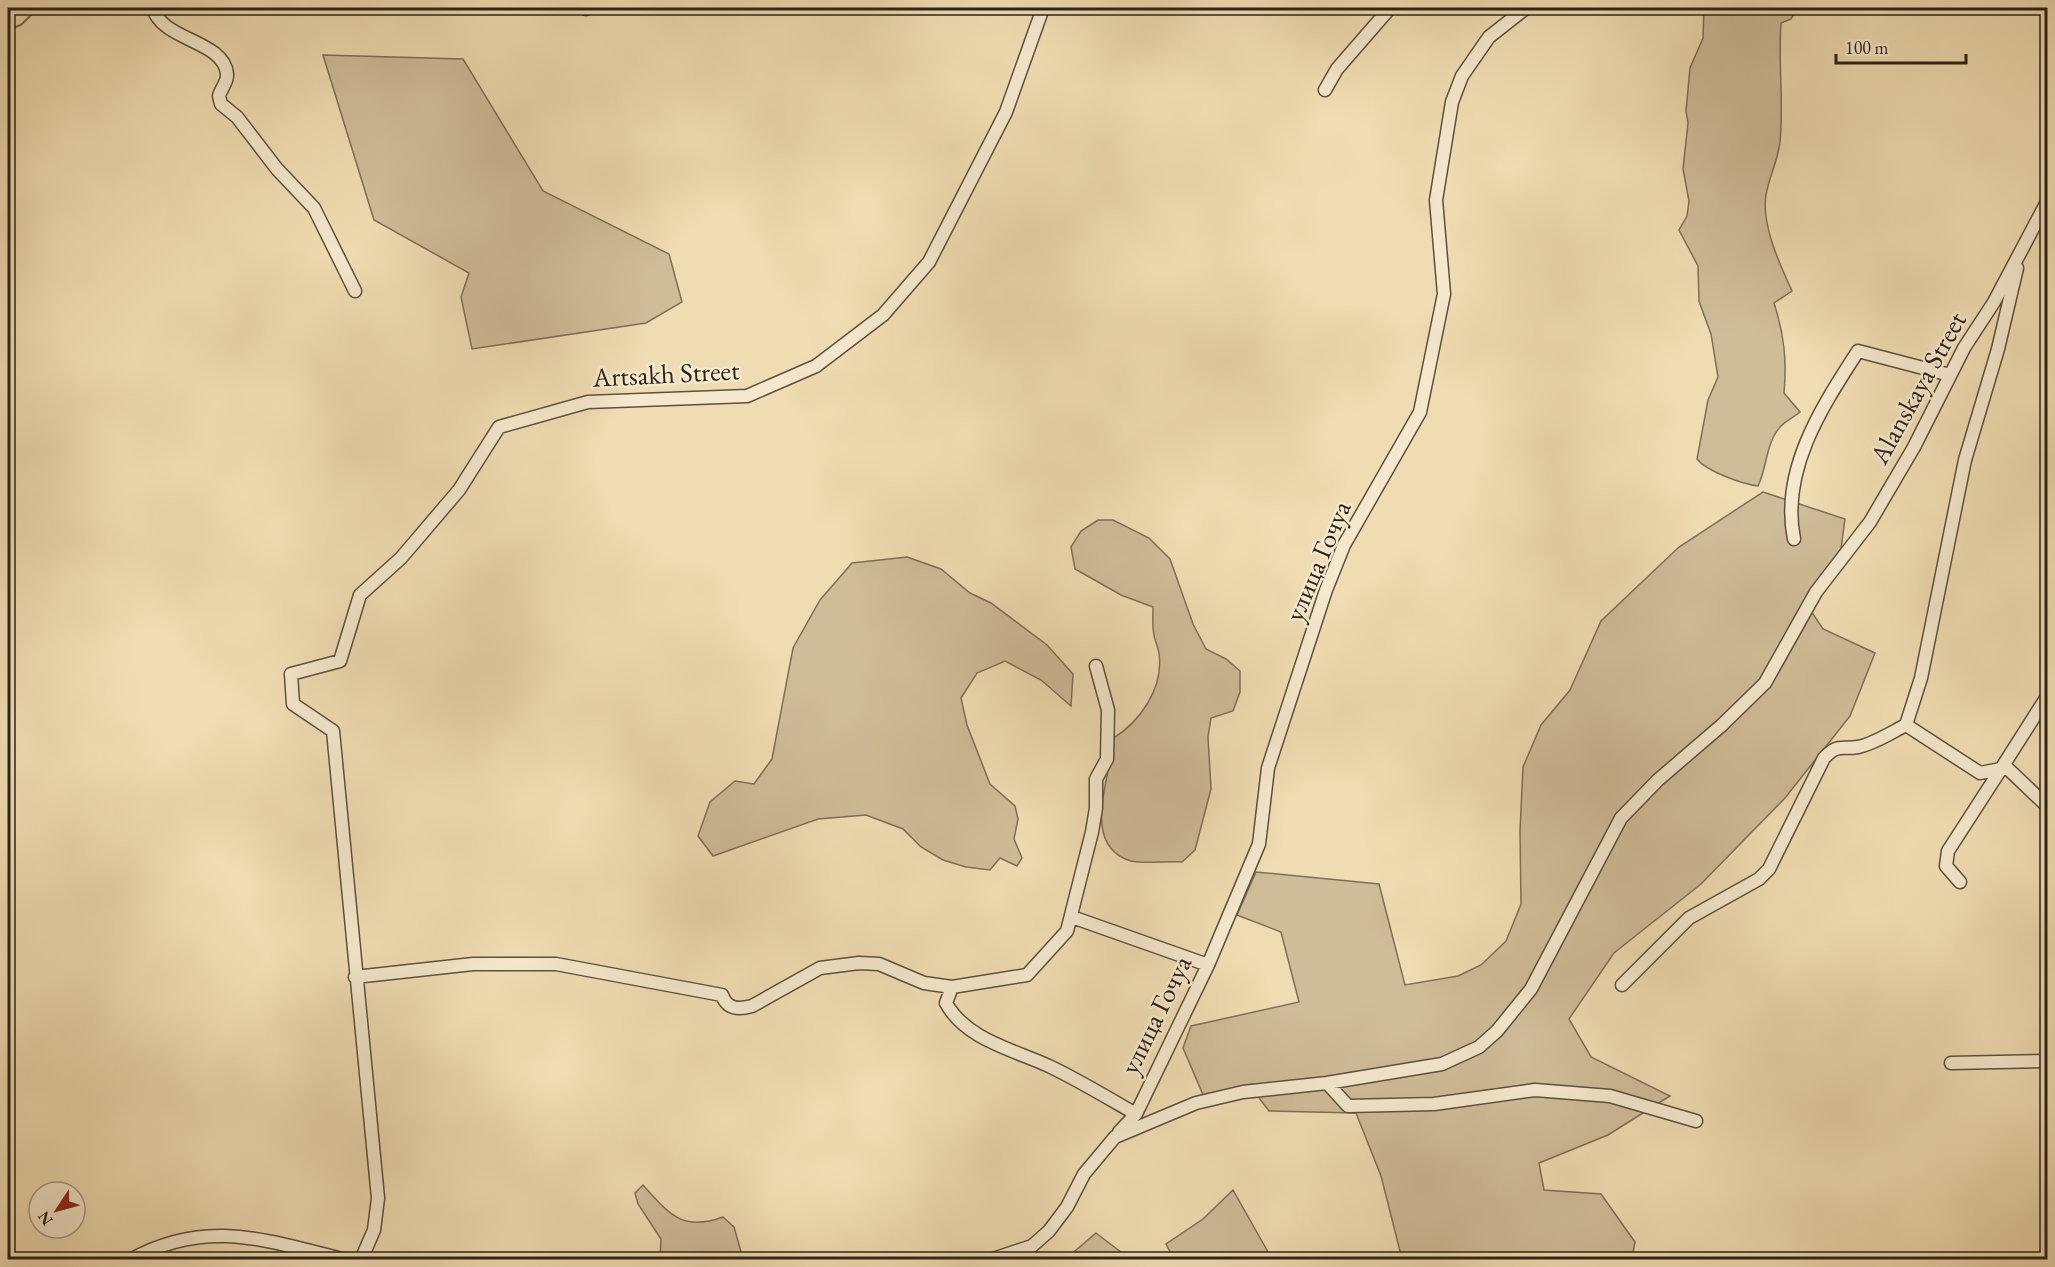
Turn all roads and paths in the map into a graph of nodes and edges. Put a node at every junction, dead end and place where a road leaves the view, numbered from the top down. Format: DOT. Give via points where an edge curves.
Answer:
graph roads {
  1 [pos="153,8"];
  2 [pos="1043,8"];
  3 [pos="1390,8"];
  4 [pos="1526,8"];
  5 [pos="1325,90"];
  6 [pos="2048,200"];
  7 [pos="2020,254"];
  8 [pos="355,291"];
  9 [pos="1950,375"];
  10 [pos="1794,539"];
  11 [pos="1096,666"];
  12 [pos="2048,695"];
  13 [pos="1906,725"];
  14 [pos="2002,767"];
  15 [pos="2048,807"];
  16 [pos="1959,882"];
  17 [pos="1072,916"];
  18 [pos="1208,965"];
  19 [pos="355,977"];
  20 [pos="1622,985"];
  21 [pos="952,987"];
  22 [pos="2048,1061"];
  23 [pos="1951,1063"];
  24 [pos="1327,1083"];
  25 [pos="1136,1114"];
  26 [pos="1696,1121"];
  27 [pos="1115,1137"];
  28 [pos="1016,1255"];
  29 [pos="130,1260"];
  30 [pos="347,1260"];
  31 [pos="361,1260"];
  32 [pos="990,1260"];
  1 -- 8 [label="street" via="168,29 210,51 225,66 227,81 219,96 221,104 237,117 277,169 314,208"];
  2 -- 19 [label="street, Artsakh Street" via="1006,112 929,262 883,315 816,366 747,396 588,402 500,427 459,490 401,558 360,595 340,661 291,674 293,704 333,731"];
  3 -- 5 [label="street" via="1337,69"];
  4 -- 18 [label="street, улица Гочуа" via="1489,37 1462,76 1452,102 1436,200 1444,294 1420,412 1344,545 1326,590 1268,768 1259,844"];
  6 -- 7 [label="street, Alanskaya Street"];
  7 -- 9 [label="street, Alanskaya Street"];
  7 -- 13 [label="street" via="1998,349 1965,460 1921,678"];
  9 -- 10 [label="street" via="1858,351 1828,398 1803,451 1792,486 1790,522"];
  9 -- 24 [label="street, Alanskaya Street" via="1870,522 1816,592 1765,683 1621,818 1531,988 1497,1031 1479,1047 1442,1064"];
  11 -- 17 [label="street" via="1108,710 1107,759 1096,778 1096,808"];
  12 -- 14 [label="street"];
  13 -- 14 [label="street" via="1980,773"];
  13 -- 20 [label="street" via="1858,747 1832,750 1824,758 1769,869 1759,879 1689,918"];
  14 -- 15 [label="street"];
  14 -- 16 [label="street" via="1948,851 1946,866"];
  17 -- 18 [label="street"];
  17 -- 21 [label="street" via="1059,942 1027,975"];
  18 -- 25 [label="street, улица Гочуа"];
  19 -- 21 [label="street" via="473,964 556,964 722,995 724,1002 741,1009 820,968 859,963 879,964 924,983"];
  19 -- 31 [label="street" via="378,1198 374,1230"];
  21 -- 25 [label="street" via="946,1003 963,1024"];
  22 -- 23 [label="street"];
  24 -- 26 [label="street" via="1348,1106 1434,1104 1535,1090 1610,1096"];
  24 -- 27 [label="street, Alanskaya Street" via="1243,1092 1196,1103"];
  25 -- 27 [label="street, улица Гочуа"];
  27 -- 28 [label="street, улица Гочуа" via="1084,1174 1049,1231"];
  28 -- 32 [label="street, улица Гочуа"];
  29 -- 30 [label="street" via="179,1239 215,1234 247,1237"];
}
